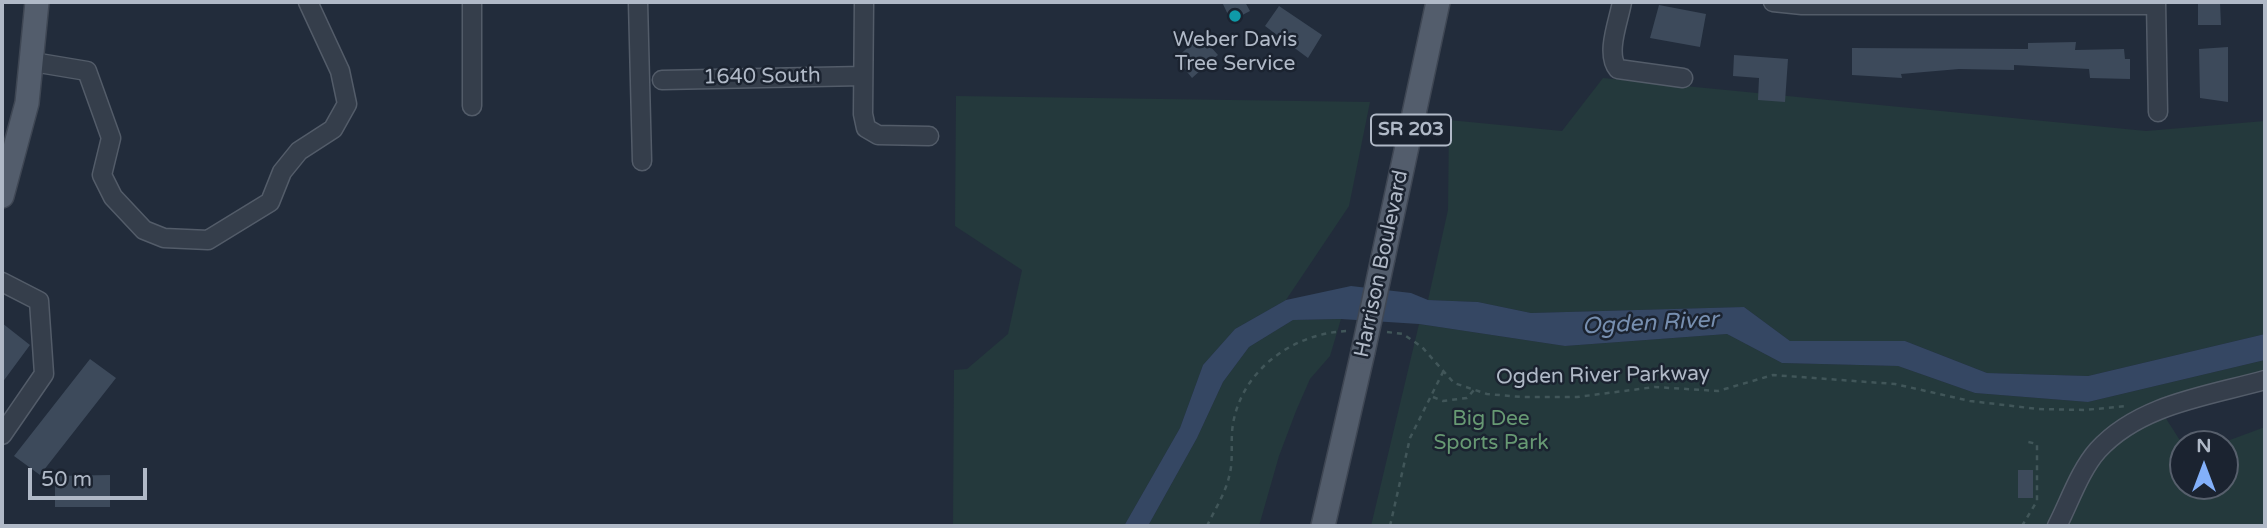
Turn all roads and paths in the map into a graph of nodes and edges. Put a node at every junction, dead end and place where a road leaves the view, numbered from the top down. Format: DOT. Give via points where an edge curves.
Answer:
graph roads {
  1 [pos="37,2"];
  2 [pos="308,2"];
  3 [pos="472,2"];
  4 [pos="638,2"];
  5 [pos="864,2"];
  6 [pos="1438,2"];
  7 [pos="1622,2"];
  8 [pos="1773,2"];
  9 [pos="1944,3"];
  10 [pos="2156,3"];
  11 [pos="33,62"];
  12 [pos="863,76"];
  13 [pos="1683,78"];
  14 [pos="662,80"];
  15 [pos="472,106"];
  16 [pos="2158,112"];
  17 [pos="929,136"];
  18 [pos="642,161"];
  19 [pos="2,196"];
  20 [pos="2,282"];
  21 [pos="1379,330"];
  22 [pos="1360,341"];
  23 [pos="1443,370"];
  24 [pos="2265,380"];
  25 [pos="1474,389"];
  26 [pos="1433,397"];
  27 [pos="2143,408"];
  28 [pos="2,435"];
  29 [pos="2024,441"];
  30 [pos="1207,526"];
  31 [pos="1323,526"];
  32 [pos="1390,526"];
  33 [pos="2022,526"];
  34 [pos="2057,526"];
  1 -- 11 [label="main road"];
  2 -- 11 [label="street" via="340,71 347,104 333,129 299,151 282,172 270,202 208,240 164,238 144,230 113,197 103,175 111,138 87,71"];
  3 -- 15 [label="street"];
  4 -- 18 [label="street"];
  5 -- 12 [label="street"];
  6 -- 22 [label="main road, Harrison Boulevard / SR 203, bridge" via="1383,258"];
  7 -- 13 [label="street" via="1613,51 1618,69"];
  8 -- 9 [label="street"];
  9 -- 10 [label="street"];
  10 -- 16 [label="street"];
  11 -- 19 [label="main road" via="19,141"];
  12 -- 14 [label="street, 1640 South"];
  12 -- 17 [label="street" via="863,114 871,133"];
  20 -- 28 [label="street" via="39,301 44,374"];
  21 -- 23 [label="path, Ogden River Parkway" via="1403,334"];
  22 -- 30 [label="path" via="1335,331 1306,338 1261,368 1245,385 1233,422 1229,478"];
  22 -- 31 [label="main road, Harrison Boulevard / SR 203"];
  23 -- 25 [label="path, Ogden River Parkway" via="1454,383"];
  23 -- 26 [label="path"];
  24 -- 27 [label="street"];
  25 -- 26 [label="path" via="1467,398 1443,401"];
  25 -- 27 [label="path, Ogden River Parkway" via="1522,397 1577,397 1655,387 1718,391 1773,375 1895,384 1970,401 2038,409"];
  26 -- 32 [label="path" via="1410,438"];
  27 -- 34 [label="street" via="2096,452"];
  29 -- 33 [label="path" via="2037,443 2037,501"];
}
